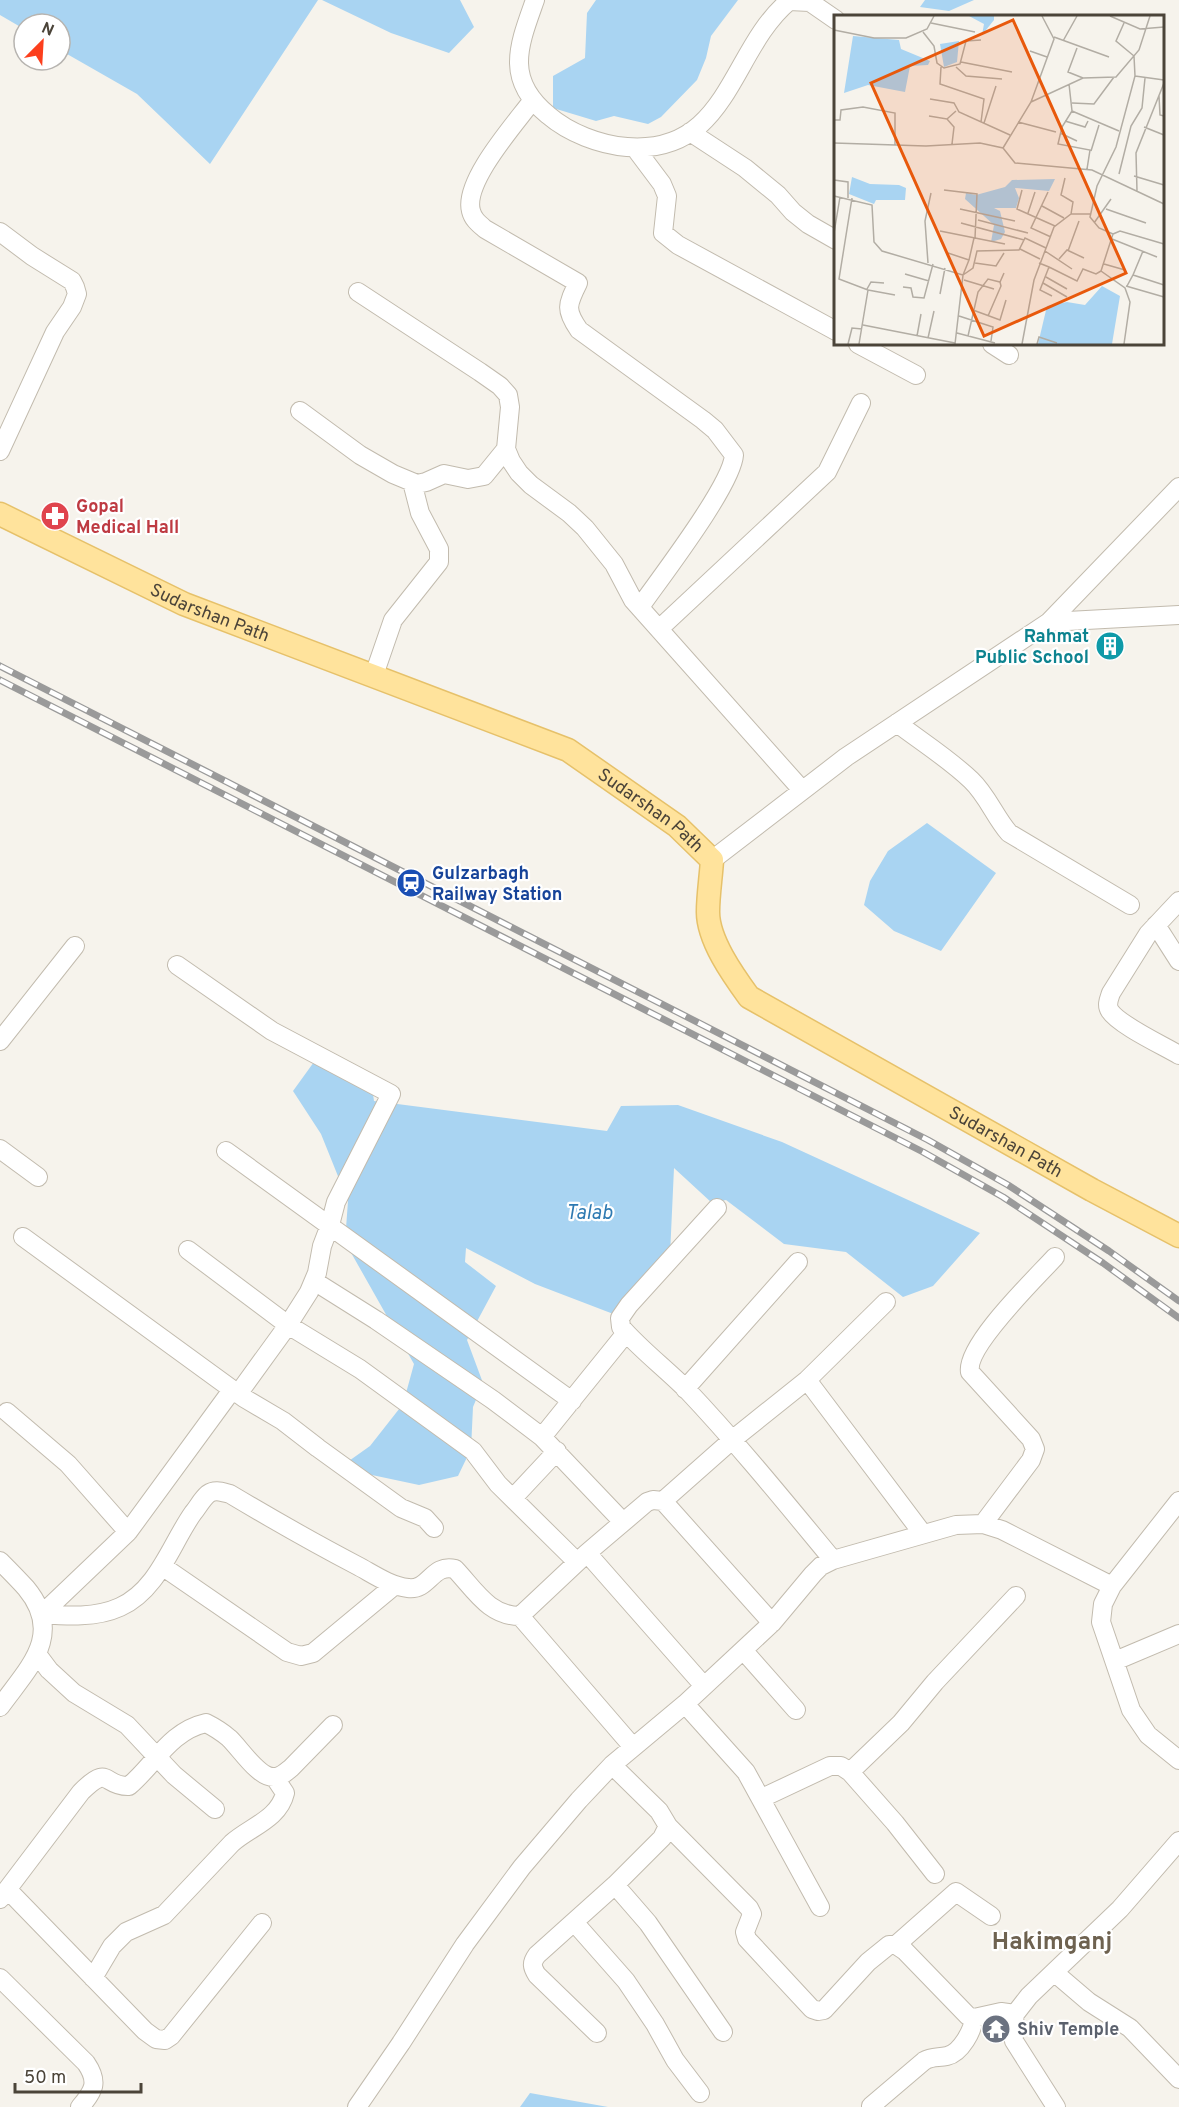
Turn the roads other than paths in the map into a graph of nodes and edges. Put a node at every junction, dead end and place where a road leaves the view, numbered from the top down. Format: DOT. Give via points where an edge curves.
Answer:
graph roads {
  1 [pos="535,0"];
  2 [pos="834,19"];
  3 [pos="532,101"];
  4 [pos="690,132"];
  5 [pos="635,148"];
  6 [pos="0,232"];
  7 [pos="834,239"];
  8 [pos="358,292"];
  9 [pos="834,330"];
  10 [pos="860,345"];
  11 [pos="994,345"];
  12 [pos="1009,355"];
  13 [pos="916,375"];
  14 [pos="861,403"];
  15 [pos="300,411"];
  16 [pos="506,449"];
  17 [pos="0,451"];
  18 [pos="412,482"];
  19 [pos="1179,488"];
  20 [pos="0,514"];
  21 [pos="640,607"];
  22 [pos="1179,615"];
  23 [pos="1048,622"];
  24 [pos="660,629"];
  25 [pos="374,675"];
  26 [pos="897,723"];
  27 [pos="802,790"];
  28 [pos="712,860"];
  29 [pos="1179,901"];
  30 [pos="1130,905"];
  31 [pos="1156,925"];
  32 [pos="75,946"];
  33 [pos="1179,961"];
  34 [pos="177,965"];
  35 [pos="0,1041"];
  36 [pos="1179,1055"];
  37 [pos="0,1149"];
  38 [pos="226,1151"];
  39 [pos="38,1177"];
  40 [pos="717,1208"];
  41 [pos="330,1225"];
  42 [pos="1179,1236"];
  43 [pos="23,1237"];
  44 [pos="188,1250"];
  45 [pos="1055,1257"];
  46 [pos="798,1262"];
  47 [pos="314,1281"];
  48 [pos="886,1302"];
  49 [pos="288,1325"];
  50 [pos="626,1333"];
  51 [pos="807,1380"];
  52 [pos="685,1389"];
  53 [pos="235,1392"];
  54 [pos="572,1401"];
  55 [pos="7,1412"];
  56 [pos="542,1437"];
  57 [pos="732,1440"];
  58 [pos="557,1451"];
  59 [pos="513,1498"];
  60 [pos="663,1501"];
  61 [pos="1179,1501"];
  62 [pos="623,1522"];
  63 [pos="983,1524"];
  64 [pos="434,1528"];
  65 [pos="128,1532"];
  66 [pos="923,1534"];
  67 [pos="582,1557"];
  68 [pos="832,1560"];
  69 [pos="0,1561"];
  70 [pos="162,1566"];
  71 [pos="395,1586"];
  72 [pos="1112,1586"];
  73 [pos="1016,1596"];
  74 [pos="42,1614"];
  75 [pos="520,1616"];
  76 [pos="772,1623"];
  77 [pos="1179,1634"];
  78 [pos="743,1650"];
  79 [pos="37,1654"];
  80 [pos="1115,1662"];
  81 [pos="704,1686"];
  82 [pos="685,1704"];
  83 [pos="0,1707"];
  84 [pos="796,1710"];
  85 [pos="333,1725"];
  86 [pos="633,1747"];
  87 [pos="156,1756"];
  88 [pos="1179,1760"];
  89 [pos="612,1765"];
  90 [pos="850,1772"];
  91 [pos="276,1778"];
  92 [pos="762,1798"];
  93 [pos="215,1809"];
  94 [pos="668,1826"];
  95 [pos="1179,1841"];
  96 [pos="935,1874"];
  97 [pos="615,1885"];
  98 [pos="4,1894"];
  99 [pos="820,1907"];
  100 [pos="991,1916"];
  101 [pos="574,1922"];
  102 [pos="262,1923"];
  103 [pos="896,1945"];
  104 [pos="1055,1973"];
  105 [pos="0,1978"];
  106 [pos="93,1978"];
  107 [pos="1015,2014"];
  108 [pos="975,2018"];
  109 [pos="723,2032"];
  110 [pos="597,2033"];
  111 [pos="1179,2079"];
  112 [pos="700,2093"];
  113 [pos="872,2106"];
  114 [pos="80,2107"];
  115 [pos="357,2107"];
  116 [pos="1056,2107"];
  1 -- 3 [label="street" via="519,50 519,67"];
  2 -- 4 [label="street" via="810,2 789,1 768,23 720,104"];
  3 -- 5 [label="street" via="571,130 608,146"];
  3 -- 21 [label="street" via="481,172 470,208 475,220 578,283 568,308 579,330 703,420 734,455 716,495"];
  4 -- 5 [label="street" via="674,141"];
  4 -- 7 [label="street" via="745,168 808,224"];
  5 -- 9 [label="street" via="667,196 663,232 678,245"];
  6 -- 17 [label="street" via="72,281 76,294"];
  8 -- 16 [label="street" via="500,386 508,395 510,407"];
  10 -- 13 [label="street"];
  11 -- 12 [label="street"];
  14 -- 24 [label="street" via="827,472"];
  15 -- 18 [label="street" via="360,455"];
  16 -- 18 [label="street" via="484,476 468,479 444,474 426,482"];
  16 -- 21 [label="street" via="519,473 569,513 600,546"];
  18 -- 25 [label="street" via="420,513 440,549 439,562 393,620"];
  19 -- 23 [label="street"];
  20 -- 25 [label="main road, Sudarshan Path" via="184,604"];
  21 -- 24 [label="street"];
  22 -- 23 [label="street"];
  23 -- 26 [label="street"];
  24 -- 27 [label="street"];
  25 -- 28 [label="main road, Sudarshan Path" via="568,750 676,826"];
  26 -- 27 [label="street"];
  26 -- 30 [label="street" via="971,780 1009,833"];
  27 -- 28 [label="street"];
  28 -- 42 [label="main road, Sudarshan Path" via="708,914 714,937 731,973 749,997"];
  29 -- 31 [label="street"];
  31 -- 33 [label="street"];
  31 -- 36 [label="street" via="1131,959 1108,1003 1110,1011 1124,1023"];
  32 -- 35 [label="street"];
  34 -- 41 [label="street" via="272,1031 391,1094 336,1202"];
  37 -- 39 [label="street"];
  38 -- 41 [label="street"];
  40 -- 50 [label="street" via="629,1305 620,1318"];
  41 -- 47 [label="street"];
  41 -- 54 [label="street"];
  43 -- 53 [label="street"];
  44 -- 49 [label="street"];
  45 -- 63 [label="street" via="999,1318 968,1365 1035,1449 1032,1460"];
  46 -- 52 [label="street"];
  47 -- 49 [label="street"];
  47 -- 56 [label="street"];
  48 -- 51 [label="street"];
  49 -- 53 [label="street"];
  49 -- 59 [label="street" via="360,1369 473,1451"];
  50 -- 52 [label="street"];
  50 -- 54 [label="street"];
  51 -- 57 [label="street"];
  51 -- 66 [label="street"];
  52 -- 57 [label="street"];
  53 -- 64 [label="street" via="283,1421 401,1508 425,1518"];
  53 -- 65 [label="street"];
  54 -- 56 [label="street"];
  55 -- 65 [label="street" via="68,1464"];
  56 -- 58 [label="street"];
  57 -- 60 [label="street"];
  57 -- 68 [label="street"];
  58 -- 59 [label="street"];
  58 -- 62 [label="street"];
  59 -- 67 [label="street"];
  60 -- 62 [label="street" via="647,1502"];
  60 -- 76 [label="street"];
  61 -- 72 [label="street"];
  62 -- 67 [label="street"];
  63 -- 66 [label="street" via="956,1525"];
  63 -- 72 [label="street"];
  65 -- 74 [label="street"];
  66 -- 68 [label="street"];
  67 -- 75 [label="street"];
  67 -- 81 [label="street"];
  68 -- 76 [label="street" via="813,1574"];
  69 -- 74 [label="street" via="27,1590"];
  70 -- 71 [label="street" via="287,1652 301,1656 313,1653"];
  70 -- 71 [label="street" via="189,1519 206,1495 215,1491 230,1494"];
  70 -- 74 [label="street" via="133,1599 119,1608 68,1616"];
  71 -- 75 [label="street" via="414,1589 447,1567 455,1569 493,1609 507,1616"];
  72 -- 80 [label="street" via="1101,1622"];
  73 -- 90 [label="street" via="901,1724"];
  74 -- 79 [label="street" via="45,1629"];
  75 -- 86 [label="street"];
  76 -- 78 [label="street"];
  77 -- 80 [label="street"];
  78 -- 81 [label="street"];
  78 -- 84 [label="street"];
  79 -- 83 [label="street"];
  79 -- 87 [label="street" via="67,1687 127,1725"];
  80 -- 88 [label="street" via="1131,1710 1148,1735"];
  81 -- 82 [label="street"];
  82 -- 86 [label="street"];
  82 -- 92 [label="street" via="746,1772"];
  85 -- 91 [label="street" via="285,1774"];
  86 -- 89 [label="street"];
  87 -- 91 [label="street" via="173,1739 206,1722 230,1739 259,1770"];
  87 -- 93 [label="street"];
  87 -- 98 [label="street" via="129,1786 106,1777 92,1782"];
  89 -- 94 [label="street" via="659,1811"];
  89 -- 115 [label="street" via="522,1867 465,1944"];
  90 -- 92 [label="street" via="841,1766 830,1766"];
  90 -- 96 [label="street"];
  91 -- 106 [label="street" via="285,1793 275,1812 232,1843 164,1915 126,1932 112,1946"];
  92 -- 99 [label="street"];
  94 -- 97 [label="street" via="662,1838"];
  94 -- 103 [label="street" via="749,1908 752,1914 745,1932 747,1939 812,2009 824,2010 868,1962 889,1945"];
  95 -- 104 [label="street" via="1120,1909"];
  97 -- 101 [label="street"];
  97 -- 109 [label="street" via="648,1923"];
  98 -- 106 [label="street"];
  100 -- 103 [label="street" via="956,1892"];
  101 -- 110 [label="street" via="537,1955 532,1967"];
  101 -- 112 [label="street" via="626,1981"];
  102 -- 106 [label="street" via="165,2040 145,2031"];
  103 -- 108 [label="street" via="962,2012"];
  104 -- 107 [label="street"];
  104 -- 111 [label="street" via="1089,2002 1130,2028"];
  105 -- 114 [label="street" via="93,2073 94,2084"];
  107 -- 108 [label="street" via="993,2013"];
  107 -- 116 [label="street" via="1014,2041"];
  108 -- 113 [label="street" via="970,2033 955,2052 924,2061"];
}
